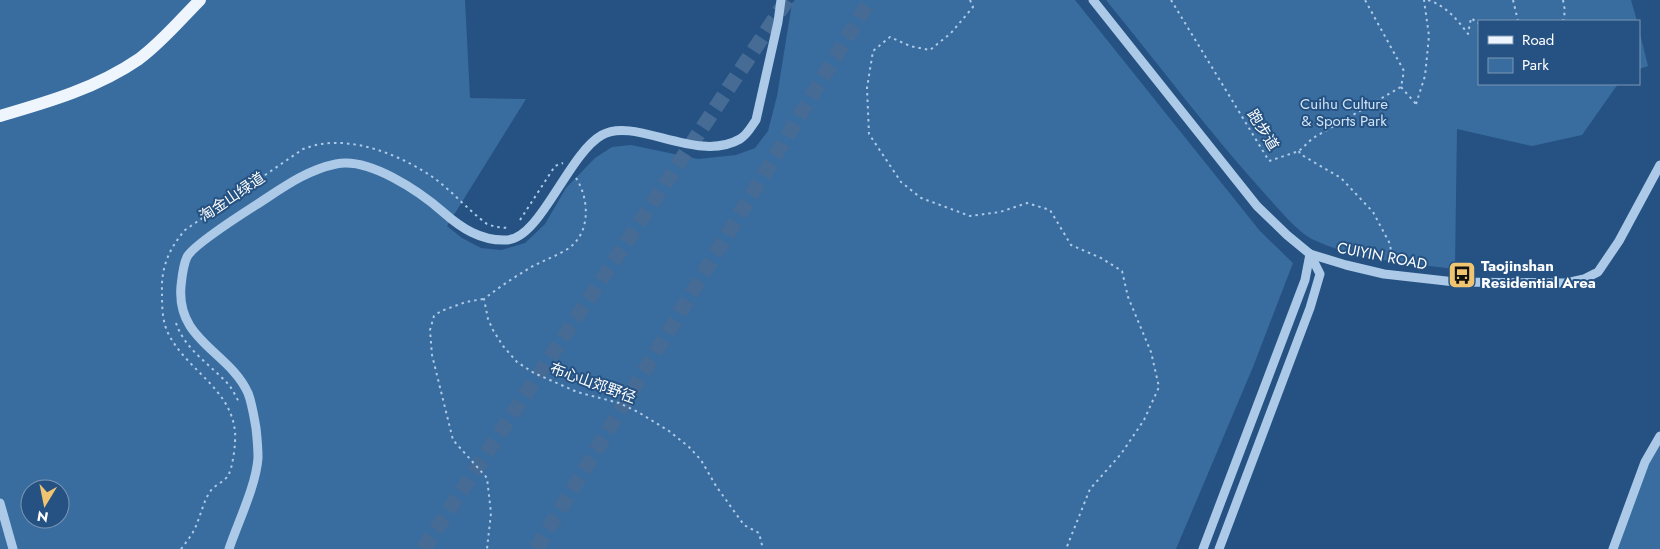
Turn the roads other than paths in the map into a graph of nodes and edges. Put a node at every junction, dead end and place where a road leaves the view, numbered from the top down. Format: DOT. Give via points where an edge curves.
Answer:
graph roads {
  1 [pos="200,0"];
  2 [pos="781,0"];
  3 [pos="1093,0"];
  4 [pos="0,116"];
  5 [pos="1659,168"];
  6 [pos="1310,254"];
  7 [pos="1660,436"];
  8 [pos="0,503"];
  9 [pos="13,549"];
  10 [pos="229,549"];
  11 [pos="1203,549"];
  12 [pos="1219,549"];
  13 [pos="1613,549"];
  1 -- 4 [label="main road" via="163,39 111,76 58,98"];
  2 -- 10 [label="street" via="756,120 747,134 730,143 699,146 632,131 616,130 602,135 577,159 533,224 520,236 504,241 477,235 400,181 361,165 339,163 299,178 236,218 188,254 181,291 181,308 186,322 237,375 249,395 255,420 258,457 255,476"];
  3 -- 6 [label="street, CUIYIN ROAD" via="1257,206"];
  5 -- 6 [label="street, CUIYIN ROAD" via="1608,258 1598,272 1584,279 1566,283 1455,282 1384,274"];
  6 -- 11 [label="street" via="1305,280"];
  6 -- 12 [label="street" via="1320,274 1310,308"];
  7 -- 13 [label="street" via="1645,462"];
  8 -- 9 [label="street"];
}
